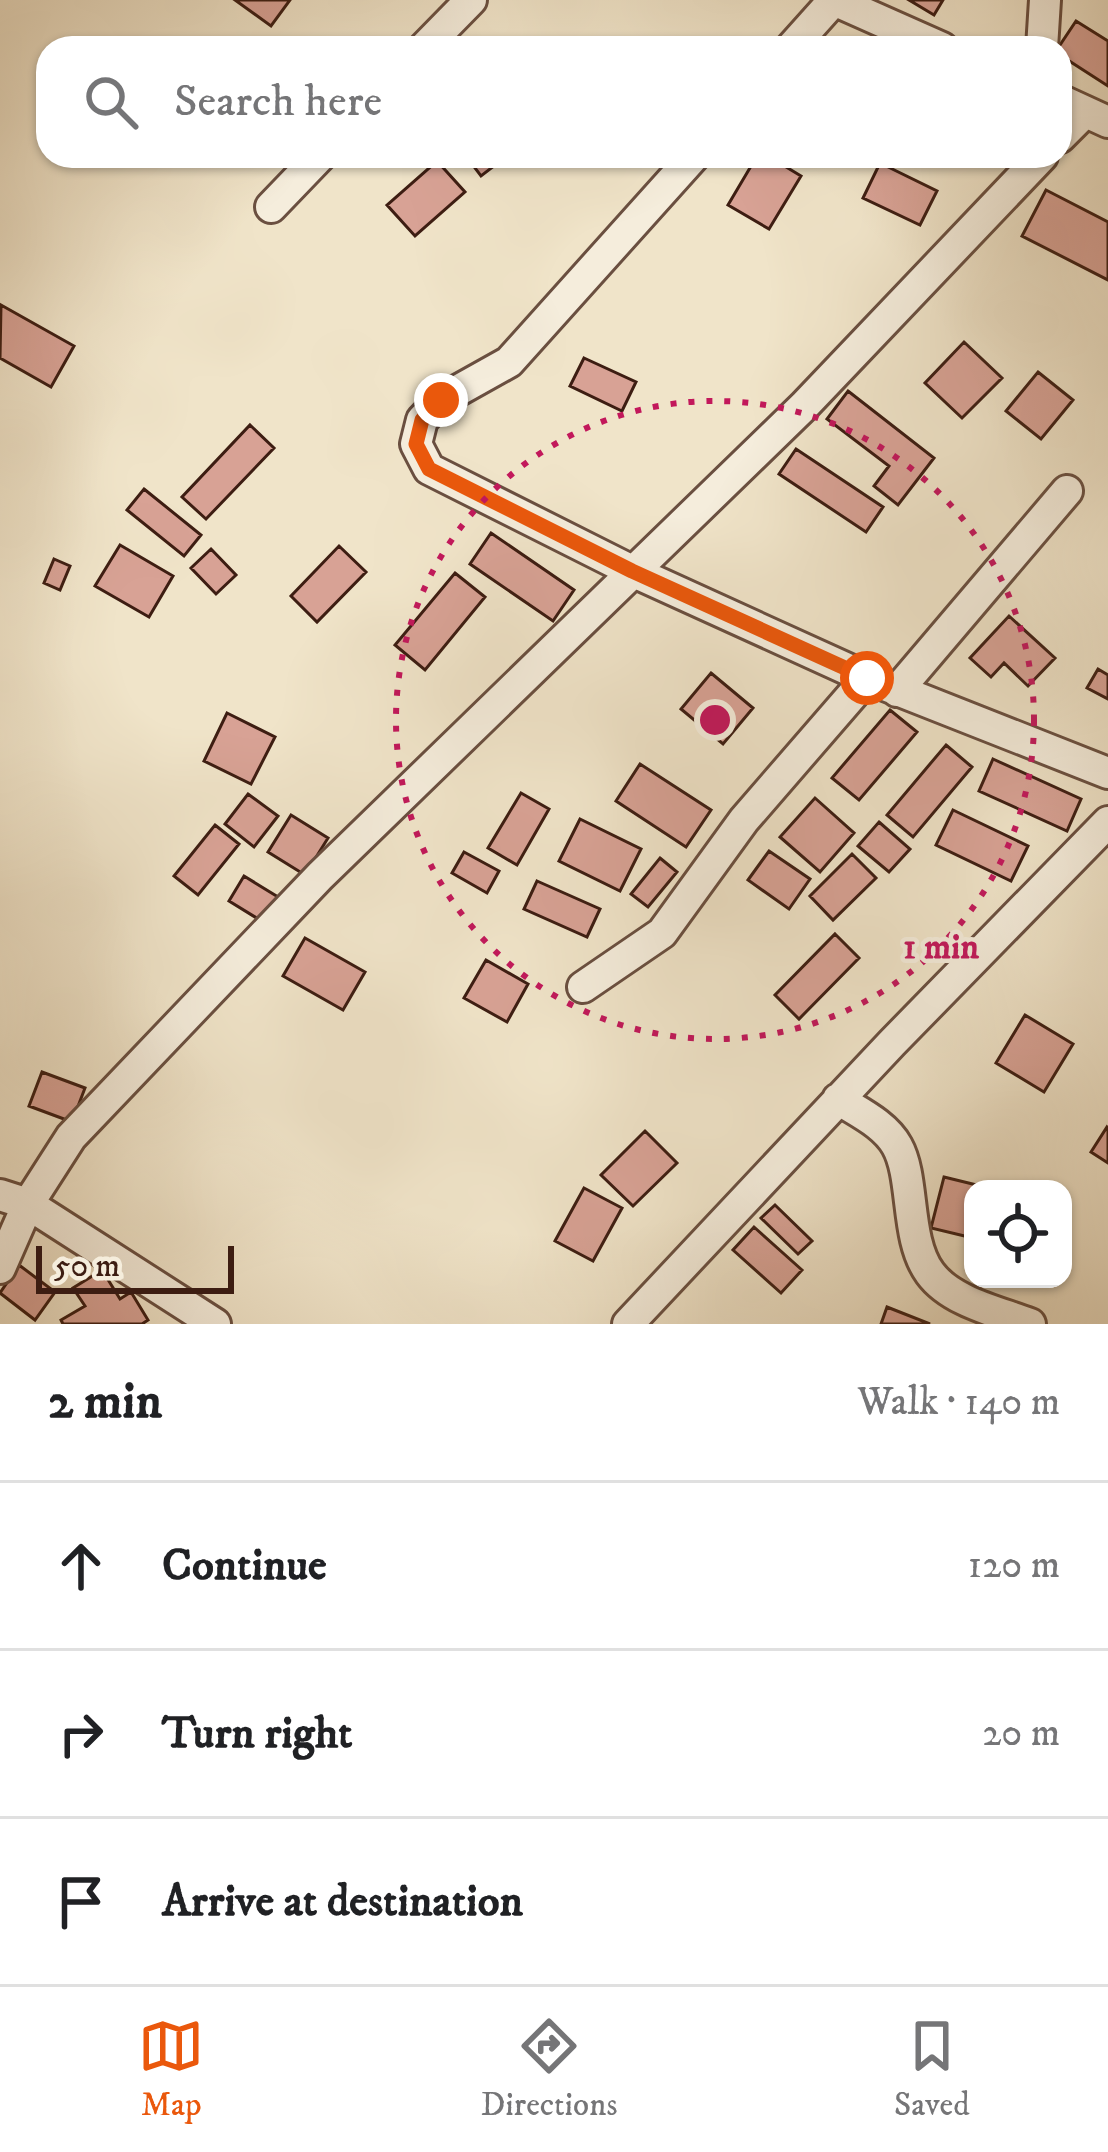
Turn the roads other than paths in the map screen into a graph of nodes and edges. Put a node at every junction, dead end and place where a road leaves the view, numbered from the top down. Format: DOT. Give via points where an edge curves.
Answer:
graph roads {
  1 [pos="471,0"];
  2 [pos="834,0"];
  3 [pos="1045,0"];
  4 [pos="436,36"];
  5 [pos="802,36"];
  6 [pos="915,36"];
  7 [pos="1043,36"];
  8 [pos="309,168"];
  9 [pos="683,168"];
  10 [pos="1031,168"];
  11 [pos="271,208"];
  12 [pos="1066,491"];
  13 [pos="632,571"];
  14 [pos="867,678"];
  15 [pos="897,691"];
  16 [pos="1108,773"];
  17 [pos="1108,822"];
  18 [pos="583,987"];
  19 [pos="838,1099"];
  20 [pos="14,1200"];
  21 [pos="0,1268"];
  22 [pos="215,1324"];
  23 [pos="628,1324"];
  24 [pos="1030,1324"];
  1 -- 4 [label="street"];
  2 -- 5 [label="street"];
  2 -- 6 [label="street"];
  3 -- 7 [label="street"];
  8 -- 11 [label="street"];
  9 -- 13 [label="street" via="508,362 431,410 416,444 429,469"];
  10 -- 13 [label="street" via="804,406"];
  12 -- 15 [label="street"];
  13 -- 14 [label="street"];
  13 -- 20 [label="street" via="464,733"];
  14 -- 15 [label="street"];
  14 -- 18 [label="street" via="745,820 662,933"];
  15 -- 16 [label="street"];
  17 -- 19 [label="street"];
  19 -- 23 [label="street"];
  19 -- 24 [label="street" via="899,1148 930,1273 957,1295"];
  20 -- 21 [label="street"];
  20 -- 22 [label="street"];
}
